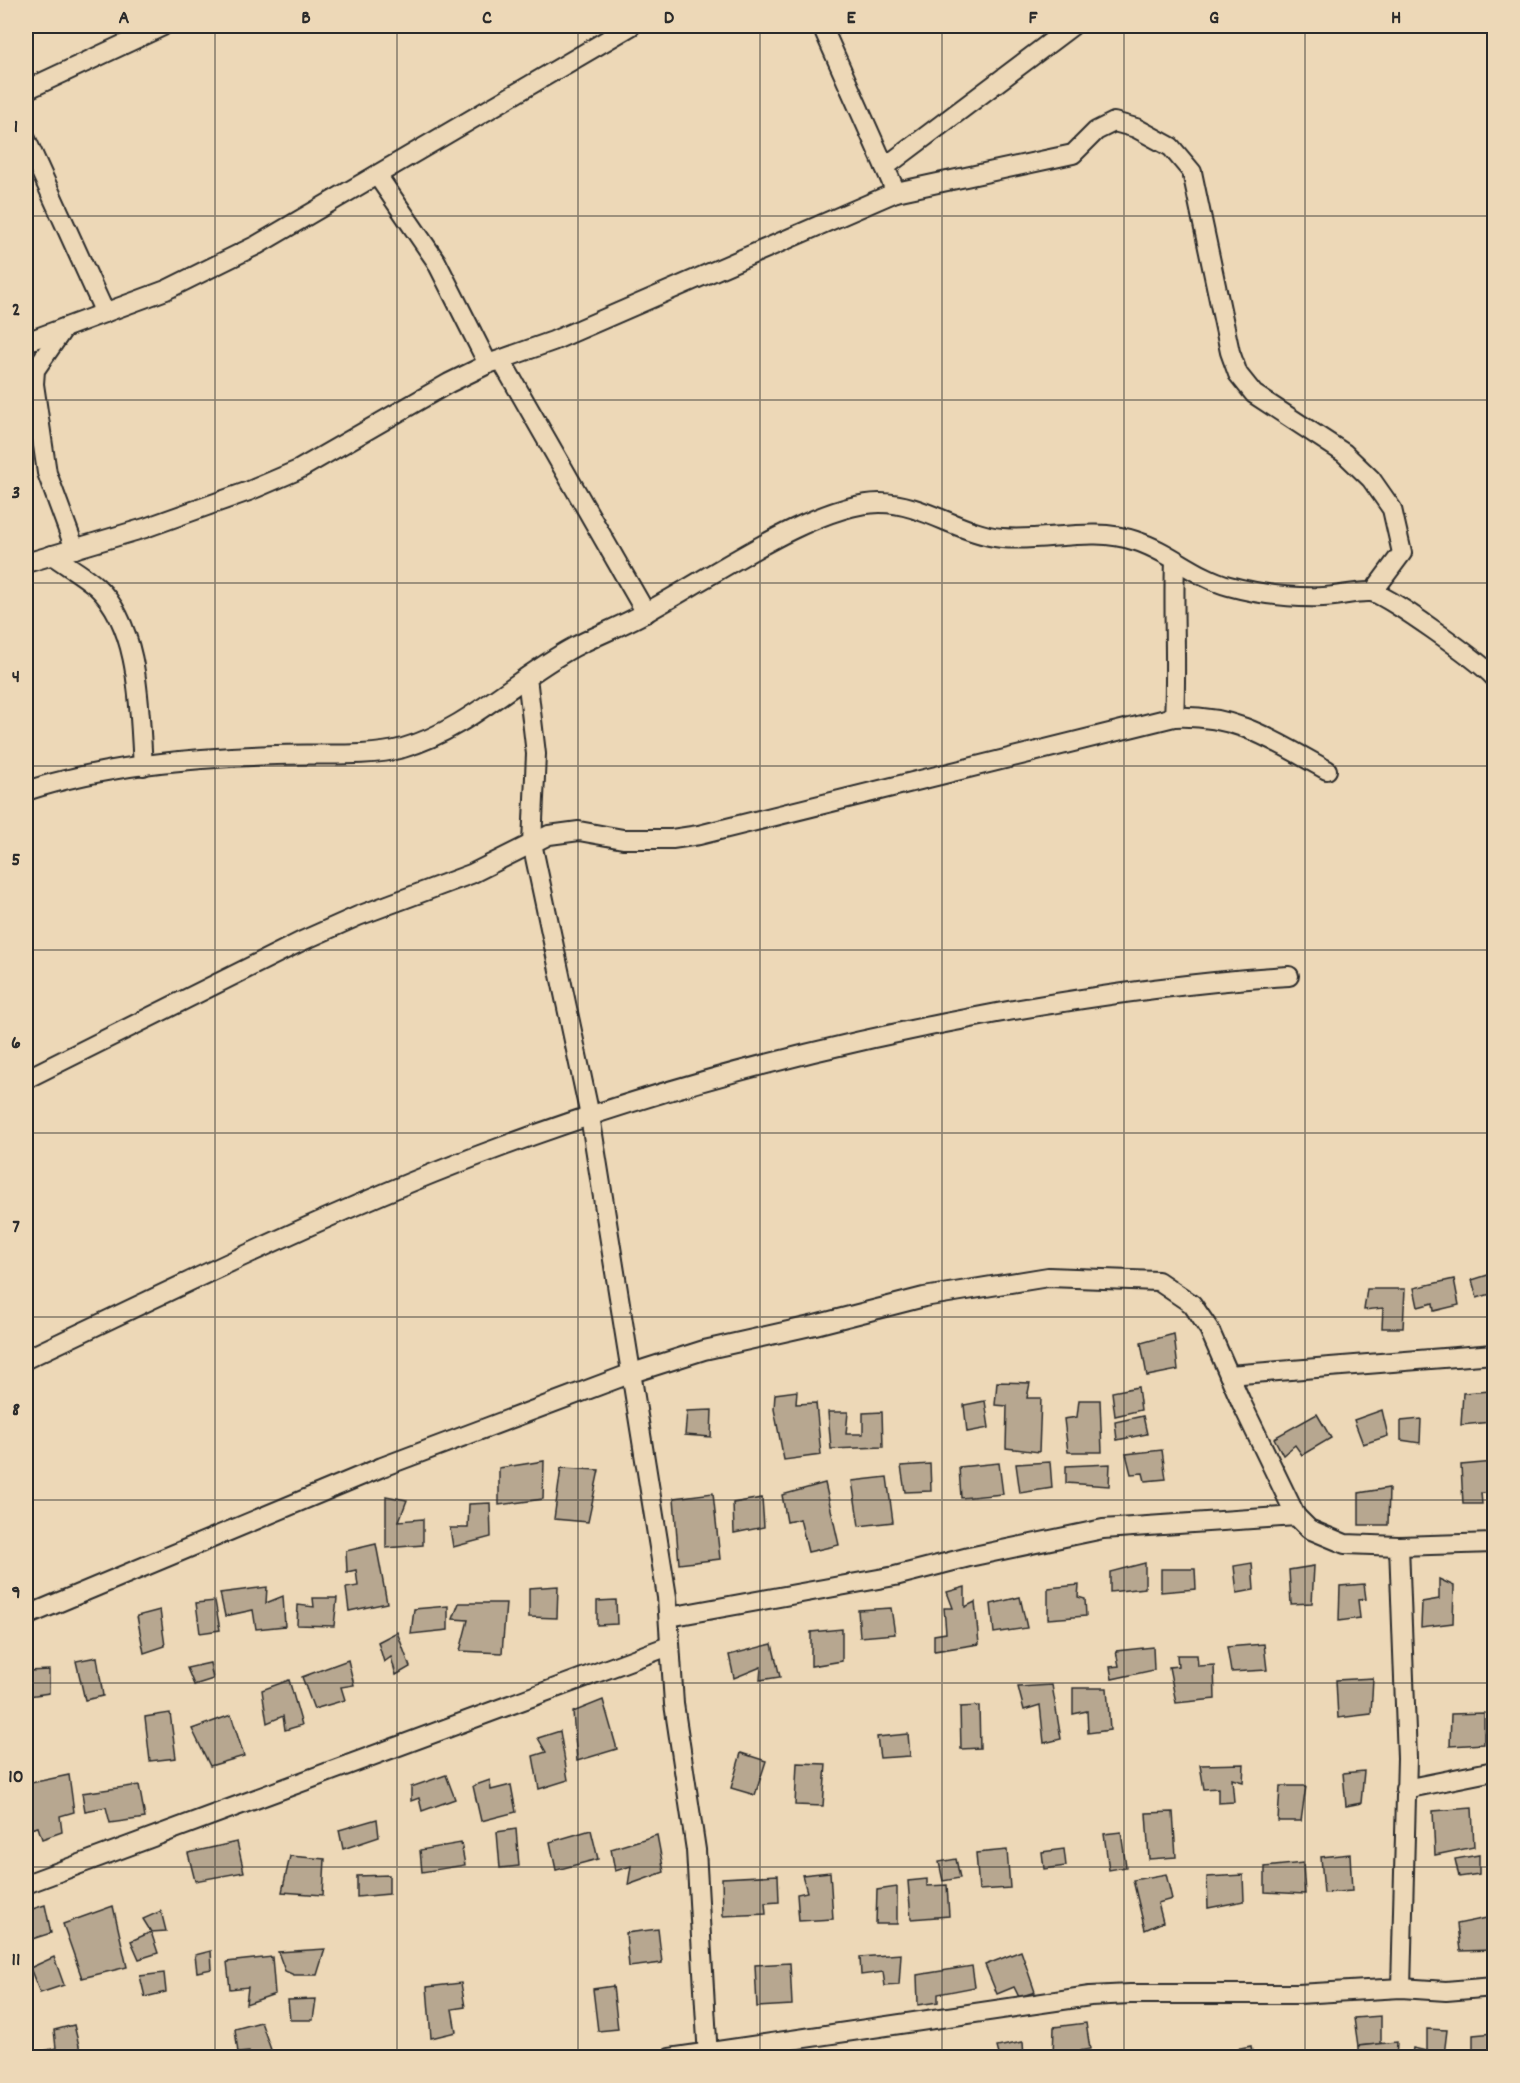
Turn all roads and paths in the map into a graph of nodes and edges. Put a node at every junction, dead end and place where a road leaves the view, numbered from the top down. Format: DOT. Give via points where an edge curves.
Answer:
graph roads {
  1 [pos="163,26"];
  2 [pos="631,26"];
  3 [pos="822,26"];
  4 [pos="1072,26"];
  5 [pos="26,90"];
  6 [pos="26,139"];
  7 [pos="885,167"];
  8 [pos="377,175"];
  9 [pos="896,192"];
  10 [pos="105,313"];
  11 [pos="64,328"];
  12 [pos="26,342"];
  13 [pos="494,362"];
  14 [pos="75,549"];
  15 [pos="52,555"];
  16 [pos="1175,561"];
  17 [pos="26,563"];
  18 [pos="1373,592"];
  19 [pos="646,613"];
  20 [pos="527,677"];
  21 [pos="1494,677"];
  22 [pos="1174,717"];
  23 [pos="143,766"];
  24 [pos="1327,770"];
  25 [pos="26,791"];
  26 [pos="532,843"];
  27 [pos="1289,976"];
  28 [pos="26,1079"];
  29 [pos="590,1116"];
  30 [pos="1494,1354"];
  31 [pos="26,1359"];
  32 [pos="632,1373"];
  33 [pos="1229,1375"];
  34 [pos="1296,1516"];
  35 [pos="1494,1543"];
  36 [pos="1399,1546"];
  37 [pos="26,1616"];
  38 [pos="669,1617"];
  39 [pos="669,1646"];
  40 [pos="1494,1771"];
  41 [pos="1406,1789"];
  42 [pos="26,1884"];
  43 [pos="1494,1987"];
  44 [pos="1401,1988"];
  45 [pos="708,2055"];
  46 [pos="670,2058"];
  1 -- 5 [label="lane"];
  2 -- 8 [label="lane"];
  3 -- 7 [label="lane"];
  4 -- 7 [label="lane"];
  6 -- 10 [label="lane"];
  7 -- 9 [label="lane"];
  8 -- 10 [label="lane" via="258,245 166,290"];
  8 -- 13 [label="lane" via="436,261"];
  9 -- 13 [label="lane" via="582,329"];
  9 -- 18 [label="lane" via="1073,154 1096,131 1114,122 1127,124 1171,147 1184,160 1196,187 1238,374 1267,403 1344,453 1371,479 1392,509 1402,553"];
  10 -- 11 [label="lane"];
  11 -- 12 [label="lane"];
  11 -- 14 [label="lane" via="35,370 34,384 47,473"];
  13 -- 14 [label="lane" via="449,383 298,470 182,516"];
  13 -- 19 [label="lane"];
  14 -- 15 [label="lane"];
  15 -- 17 [label="lane"];
  15 -- 23 [label="lane" via="98,588 112,604 131,652"];
  16 -- 18 [label="lane" via="1228,586 1260,592 1322,597"];
  16 -- 19 [label="lane" via="1137,541 1109,535 1006,538 981,534 886,503 861,504 811,520"];
  16 -- 22 [label="lane"];
  18 -- 21 [label="lane" via="1479,662"];
  19 -- 20 [label="lane" via="575,647"];
  20 -- 23 [label="lane" via="423,742 398,749 212,757"];
  20 -- 26 [label="lane" via="536,754"];
  22 -- 24 [label="lane" via="1220,718 1251,729"];
  22 -- 26 [label="lane" via="699,835 623,839 565,831"];
  23 -- 25 [label="lane"];
  26 -- 28 [label="lane" via="471,874 302,941"];
  26 -- 29 [label="lane"];
  27 -- 29 [label="lane" via="1114,992 937,1024 782,1058"];
  29 -- 31 [label="lane" via="399,1187"];
  29 -- 32 [label="lane"];
  30 -- 33 [label="lane"];
  32 -- 33 [label="lane" via="704,1350 924,1297 1048,1277 1158,1281 1202,1314"];
  32 -- 37 [label="lane" via="382,1467"];
  32 -- 38 [label="lane"];
  33 -- 34 [label="lane"];
  34 -- 36 [label="lane" via="1309,1529 1345,1544"];
  34 -- 38 [label="lane" via="1103,1529 895,1576"];
  35 -- 36 [label="lane"];
  36 -- 41 [label="lane"];
  38 -- 39 [label="lane"];
  39 -- 42 [label="lane"];
  39 -- 45 [label="lane" via="696,1850"];
  40 -- 41 [label="lane"];
  41 -- 44 [label="lane"];
  43 -- 44 [label="lane" via="1446,1991"];
  44 -- 45 [label="lane" via="1298,1994 1090,1996"];
  45 -- 46 [label="lane"];
}
